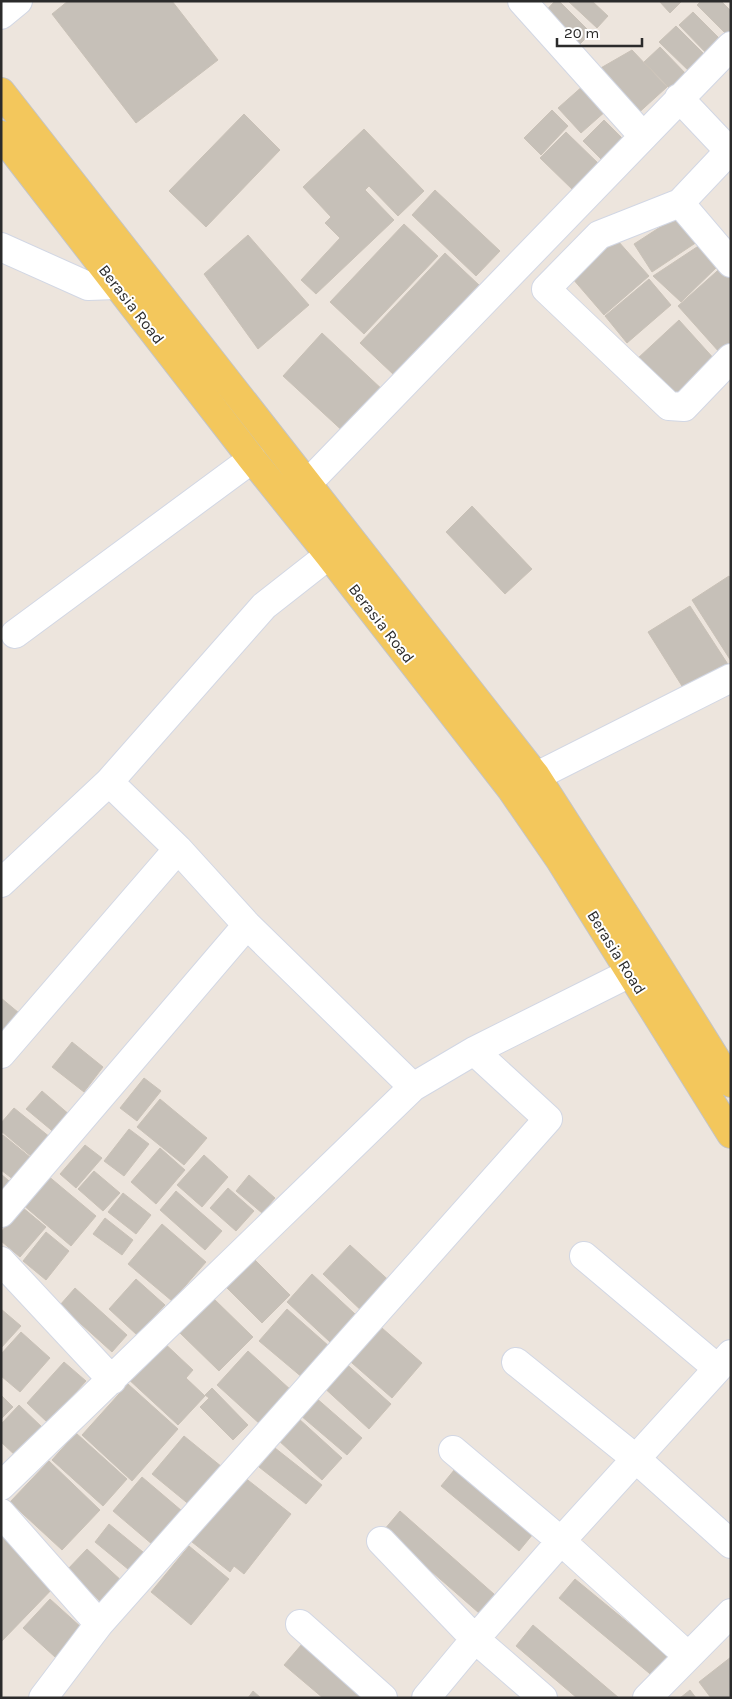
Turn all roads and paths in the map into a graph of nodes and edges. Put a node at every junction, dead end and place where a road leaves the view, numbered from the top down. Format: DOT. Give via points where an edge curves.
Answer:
graph roads {
  1 [pos="18,1"];
  2 [pos="522,1"];
  3 [pos="1,15"];
  4 [pos="731,46"];
  5 [pos="1,92"];
  6 [pos="679,98"];
  7 [pos="1,135"];
  8 [pos="643,136"];
  9 [pos="730,152"];
  10 [pos="680,203"];
  11 [pos="1,247"];
  12 [pos="731,263"];
  13 [pos="521,265"];
  14 [pos="117,285"];
  15 [pos="546,289"];
  16 [pos="731,358"];
  17 [pos="252,460"];
  18 [pos="307,484"];
  19 [pos="285,500"];
  20 [pos="329,555"];
  21 [pos="15,634"];
  22 [pos="731,678"];
  23 [pos="536,776"];
  24 [pos="109,782"];
  25 [pos="511,789"];
  26 [pos="178,849"];
  27 [pos="1,883"];
  28 [pos="247,925"];
  29 [pos="656,963"];
  30 [pos="630,973"];
  31 [pos="474,1051"];
  32 [pos="1,1054"];
  33 [pos="731,1083"];
  34 [pos="413,1087"];
  35 [pos="731,1134"];
  36 [pos="1,1213"];
  37 [pos="584,1256"];
  38 [pos="1,1261"];
  39 [pos="724,1361"];
  40 [pos="516,1362"];
  41 [pos="112,1380"];
  42 [pos="453,1450"];
  43 [pos="635,1458"];
  44 [pos="1,1486"];
  45 [pos="1,1513"];
  46 [pos="381,1541"];
  47 [pos="561,1542"];
  48 [pos="731,1544"];
  49 [pos="731,1612"];
  50 [pos="99,1624"];
  51 [pos="300,1624"];
  52 [pos="476,1639"];
  53 [pos="688,1656"];
  54 [pos="43,1698"];
  55 [pos="383,1698"];
  56 [pos="426,1698"];
  57 [pos="543,1698"];
  58 [pos="647,1698"];
  1 -- 3 [label="street"];
  2 -- 8 [label="street"];
  4 -- 6 [label="street"];
  5 -- 18 [label="main road, Berasia Road"];
  6 -- 8 [label="street"];
  6 -- 9 [label="street"];
  7 -- 14 [label="main road, Berasia Road"];
  8 -- 13 [label="street"];
  9 -- 10 [label="street"];
  10 -- 12 [label="street"];
  10 -- 15 [label="street" via="599,235"];
  11 -- 14 [label="street" via="88,286"];
  13 -- 15 [label="street"];
  13 -- 18 [label="street"];
  14 -- 17 [label="main road, Berasia Road"];
  15 -- 16 [label="street" via="669,406 684,407"];
  17 -- 19 [label="main road, Berasia Road"];
  17 -- 21 [label="street"];
  18 -- 19 [label="street"];
  18 -- 23 [label="main road, Berasia Road"];
  19 -- 20 [label="main road, Berasia Road"];
  20 -- 24 [label="street" via="264,606"];
  20 -- 25 [label="main road, Berasia Road"];
  22 -- 23 [label="street"];
  23 -- 25 [label="street"];
  23 -- 29 [label="main road, Berasia Road"];
  24 -- 26 [label="street"];
  24 -- 27 [label="street"];
  25 -- 30 [label="main road, Berasia Road" via="560,860"];
  26 -- 28 [label="street"];
  26 -- 32 [label="street"];
  28 -- 34 [label="street"];
  28 -- 36 [label="street"];
  29 -- 30 [label="street"];
  29 -- 33 [label="main road, Berasia Road"];
  30 -- 31 [label="street"];
  30 -- 35 [label="main road, Berasia Road"];
  31 -- 34 [label="street"];
  31 -- 50 [label="street" via="548,1118"];
  34 -- 41 [label="street"];
  37 -- 39 [label="street"];
  38 -- 41 [label="street"];
  39 -- 43 [label="street"];
  40 -- 43 [label="street"];
  41 -- 44 [label="street"];
  42 -- 47 [label="street"];
  43 -- 47 [label="street"];
  43 -- 48 [label="street"];
  45 -- 50 [label="street"];
  46 -- 52 [label="street"];
  47 -- 52 [label="street"];
  47 -- 53 [label="street"];
  49 -- 53 [label="street"];
  50 -- 54 [label="street"];
  51 -- 55 [label="street"];
  52 -- 56 [label="street"];
  52 -- 57 [label="street"];
  53 -- 58 [label="street"];
}
